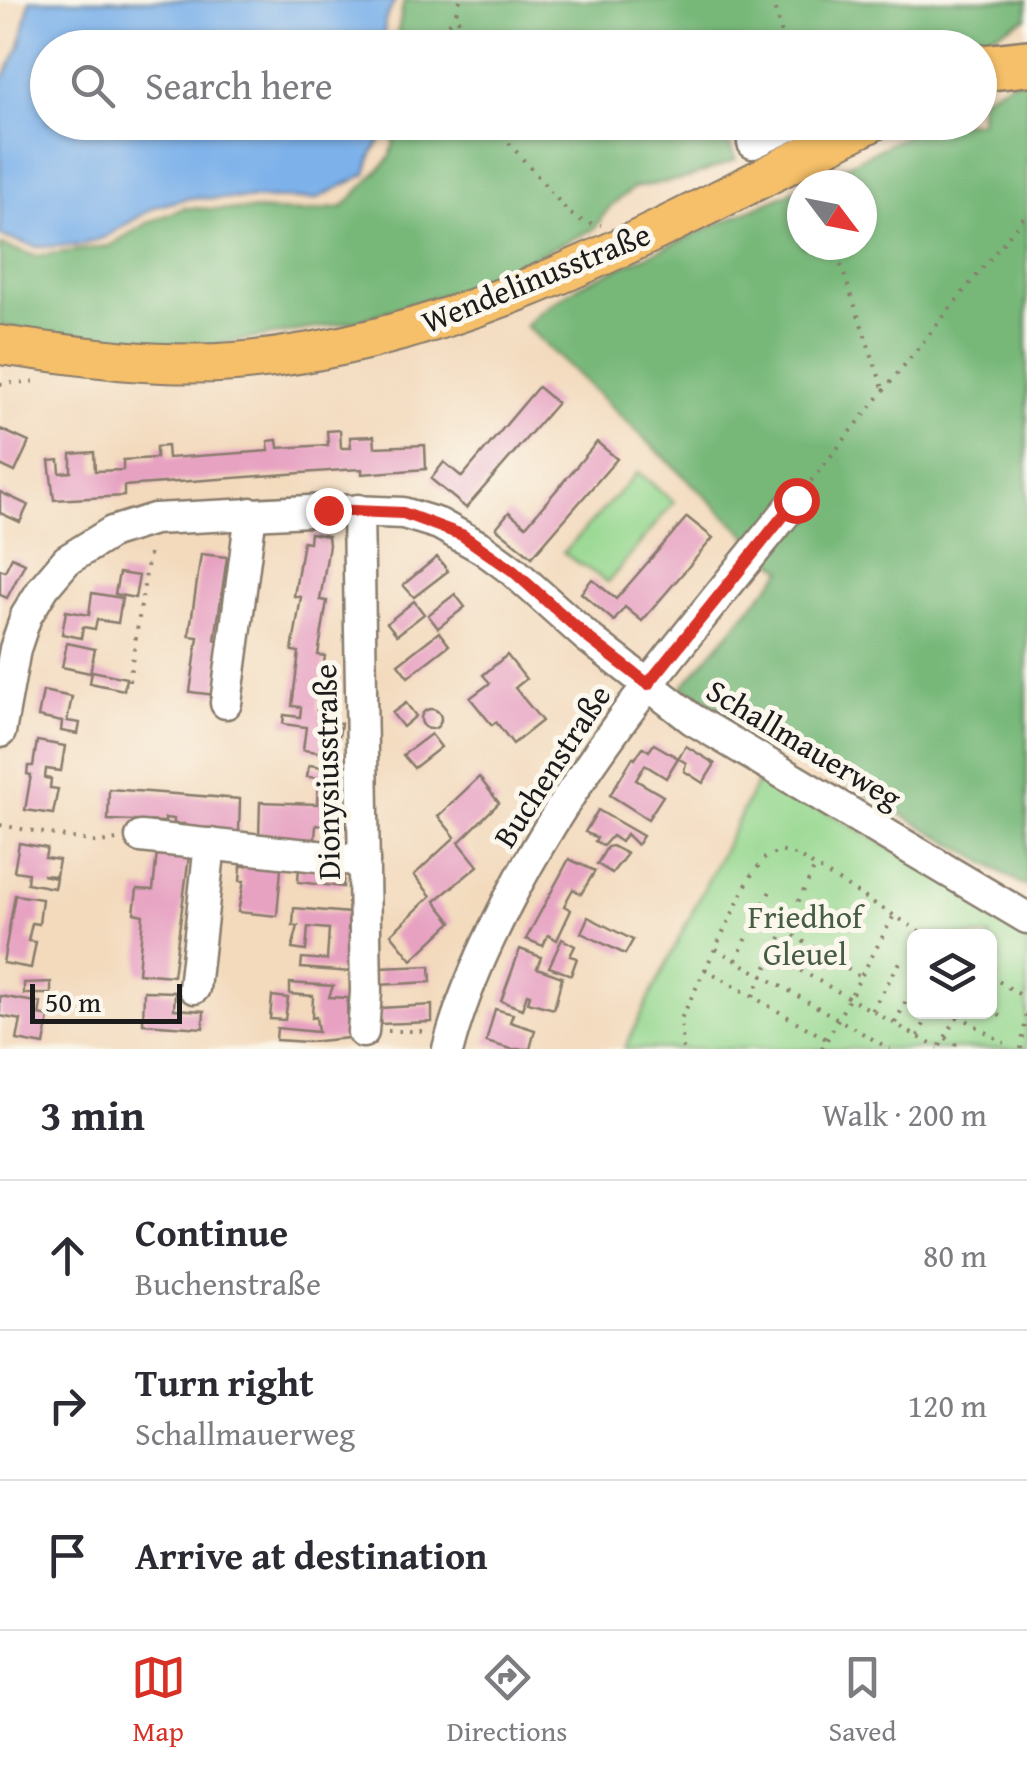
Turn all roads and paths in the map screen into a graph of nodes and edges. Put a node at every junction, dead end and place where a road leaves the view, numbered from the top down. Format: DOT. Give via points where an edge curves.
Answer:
graph roads {
  1 [pos="460,0"];
  2 [pos="772,0"];
  3 [pos="455,16"];
  4 [pos="444,30"];
  5 [pos="466,30"];
  6 [pos="781,30"];
  7 [pos="1027,47"];
  8 [pos="997,61"];
  9 [pos="1027,64"];
  10 [pos="997,67"];
  11 [pos="509,140"];
  12 [pos="766,140"];
  13 [pos="792,140"];
  14 [pos="753,143"];
  15 [pos="1027,214"];
  16 [pos="606,232"];
  17 [pos="839,260"];
  18 [pos="0,345"];
  19 [pos="884,391"];
  20 [pos="796,500"];
  21 [pos="358,510"];
  22 [pos="251,513"];
  23 [pos="154,518"];
  24 [pos="128,681"];
  25 [pos="648,684"];
  26 [pos="226,703"];
  27 [pos="0,732"];
  28 [pos="0,825"];
  29 [pos="141,837"];
  30 [pos="210,844"];
  31 [pos="364,861"];
  32 [pos="815,866"];
  33 [pos="771,889"];
  34 [pos="894,915"];
  35 [pos="1027,918"];
  36 [pos="916,929"];
  37 [pos="785,930"];
  38 [pos="715,948"];
  39 [pos="773,955"];
  40 [pos="903,957"];
  41 [pos="736,960"];
  42 [pos="705,969"];
  43 [pos="763,975"];
  44 [pos="860,977"];
  45 [pos="997,980"];
  46 [pos="194,988"];
  47 [pos="753,996"];
  48 [pos="848,996"];
  49 [pos="907,998"];
  50 [pos="1027,999"];
  51 [pos="872,1010"];
  52 [pos="1027,1012"];
  53 [pos="997,1014"];
  54 [pos="838,1018"];
  55 [pos="926,1019"];
  56 [pos="956,1019"];
  57 [pos="968,1019"];
  58 [pos="1006,1020"];
  59 [pos="894,1022"];
  60 [pos="363,1032"];
  61 [pos="918,1036"];
  62 [pos="945,1037"];
  63 [pos="826,1039"];
  64 [pos="451,1040"];
  65 [pos="1004,1043"];
  66 [pos="938,1048"];
  67 [pos="683,1049"];
  68 [pos="822,1049"];
  69 [pos="890,1049"];
  70 [pos="963,1049"];
  71 [pos="1021,1049"];
  1 -- 3 [label="path"];
  2 -- 6 [label="path"];
  3 -- 4 [label="path"];
  3 -- 5 [label="path"];
  7 -- 8 [label="main road"];
  9 -- 10 [label="highway"];
  11 -- 16 [label="path" via="561,204"];
  12 -- 14 [label="street"];
  13 -- 18 [label="main road, Wendelinusstraße" via="546,280 392,335 233,362 149,362"];
  15 -- 19 [label="path"];
  17 -- 19 [label="path"];
  19 -- 20 [label="path"];
  20 -- 25 [label="street, Buchenstraße"];
  21 -- 22 [label="street, Schallmauerweg"];
  21 -- 25 [label="street, Schallmauerweg" via="403,513 462,535"];
  21 -- 31 [label="street, Dionysiusstraße"];
  22 -- 23 [label="street, Schallmauerweg"];
  22 -- 26 [label="street"];
  23 -- 24 [label="path"];
  23 -- 27 [label="street, Schallmauerweg" via="82,550 44,587 15,649"];
  25 -- 35 [label="street, Schallmauerweg" via="752,758"];
  25 -- 64 [label="street, Buchenstraße" via="601,745 521,877"];
  28 -- 29 [label="path" via="100,843"];
  29 -- 30 [label="street"];
  30 -- 31 [label="street"];
  30 -- 46 [label="street"];
  31 -- 60 [label="street, Dionysiusstraße"];
  32 -- 34 [label="path"];
  32 -- 37 [label="path"];
  32 -- 38 [label="path" via="780,851 765,858"];
  33 -- 41 [label="path"];
  34 -- 36 [label="path"];
  34 -- 44 [label="path"];
  37 -- 39 [label="path"];
  37 -- 44 [label="path"];
  38 -- 41 [label="path"];
  38 -- 42 [label="path"];
  39 -- 43 [label="path"];
  39 -- 48 [label="path"];
  40 -- 51 [label="path"];
  41 -- 43 [label="path"];
  42 -- 47 [label="path"];
  42 -- 67 [label="path" via="681,1019"];
  43 -- 47 [label="path"];
  43 -- 54 [label="path"];
  44 -- 48 [label="path"];
  45 -- 50 [label="path"];
  47 -- 63 [label="path"];
  48 -- 51 [label="path"];
  48 -- 54 [label="path"];
  49 -- 59 [label="path"];
  51 -- 59 [label="path"];
  52 -- 71 [label="path"];
  53 -- 58 [label="path"];
  54 -- 63 [label="path"];
  54 -- 69 [label="path"];
  55 -- 61 [label="path"];
  56 -- 62 [label="path"];
  57 -- 65 [label="path"];
  59 -- 61 [label="path"];
  60 -- 64 [label="path"];
  61 -- 66 [label="path"];
  62 -- 66 [label="path"];
  62 -- 70 [label="path"];
  63 -- 68 [label="path"];
}
